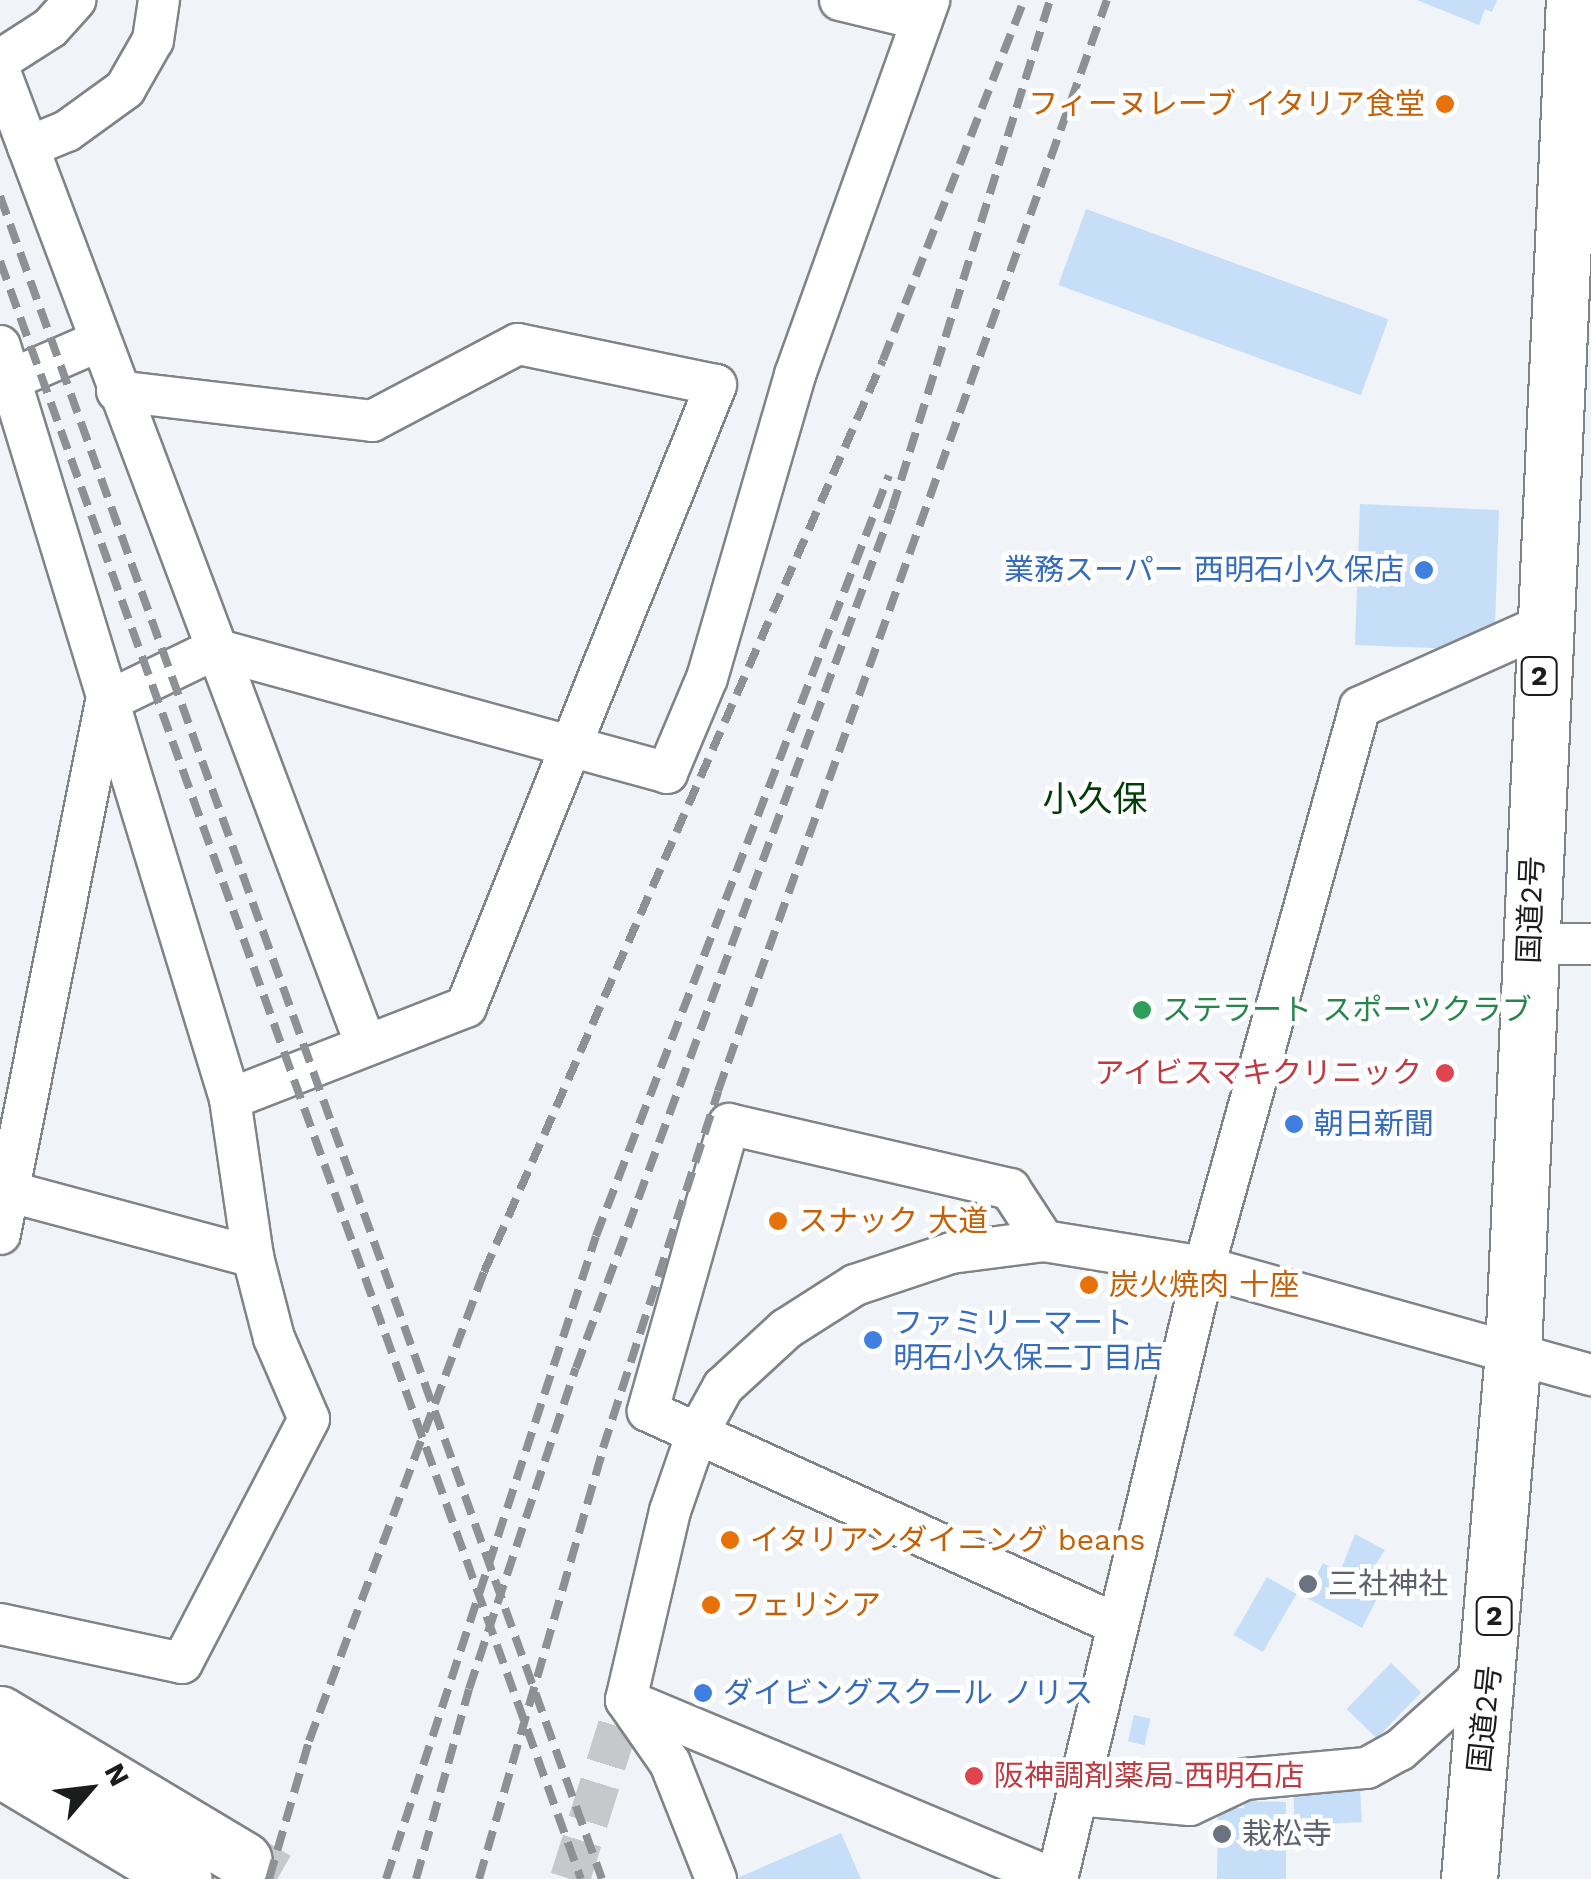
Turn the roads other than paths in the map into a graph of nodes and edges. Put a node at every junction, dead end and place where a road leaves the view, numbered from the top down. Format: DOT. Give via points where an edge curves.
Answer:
graph roads {
  1 [pos="75,0"];
  2 [pos="158,0"];
  3 [pos="840,0"];
  4 [pos="1574,0"];
  5 [pos="925,10"];
  6 [pos="0,60"];
  7 [pos="0,72"];
  8 [pos="28,147"];
  9 [pos="99,341"];
  10 [pos="4,367"];
  11 [pos="117,391"];
  12 [pos="1541,626"];
  13 [pos="215,649"];
  14 [pos="106,702"];
  15 [pos="568,743"];
  16 [pos="1530,944"];
  17 [pos="1591,944"];
  18 [pos="366,1045"];
  19 [pos="230,1098"];
  20 [pos="5,1190"];
  21 [pos="0,1234"];
  22 [pos="1044,1240"];
  23 [pos="252,1258"];
  24 [pos="1204,1267"];
  25 [pos="1512,1352"];
  26 [pos="1591,1375"];
  27 [pos="696,1436"];
  28 [pos="0,1624"];
  29 [pos="1116,1624"];
  30 [pos="1490,1668"];
  31 [pos="626,1700"];
  32 [pos="0,1714"];
  33 [pos="0,1770"];
  34 [pos="1077,1795"];
  35 [pos="244,1860"];
  36 [pos="184,1879"];
  37 [pos="716,1879"];
  38 [pos="1055,1879"];
  39 [pos="1468,1879"];
  1 -- 6 [label="street" via="50,28"];
  2 -- 8 [label="street" via="153,40 126,89 67,131"];
  3 -- 5 [label="street"];
  4 -- 12 [label="highway, 国道2号 / 2"];
  5 -- 15 [label="street" via="795,375 708,678 667,772"];
  7 -- 8 [label="street"];
  8 -- 9 [label="street"];
  9 -- 10 [label="street"];
  9 -- 11 [label="street"];
  10 -- 14 [label="street"];
  11 -- 13 [label="street"];
  11 -- 15 [label="street" via="372,421 518,344 716,385"];
  12 -- 16 [label="highway, 国道2号 / 2"];
  12 -- 24 [label="street" via="1360,707"];
  13 -- 14 [label="street"];
  13 -- 15 [label="street"];
  13 -- 18 [label="street"];
  14 -- 19 [label="street"];
  14 -- 20 [label="street"];
  15 -- 18 [label="street" via="466,1007"];
  16 -- 17 [label="street"];
  16 -- 25 [label="highway, 国道2号 / 2"];
  18 -- 19 [label="street"];
  19 -- 23 [label="street"];
  20 -- 21 [label="street"];
  20 -- 23 [label="street"];
  22 -- 24 [label="street"];
  22 -- 27 [label="street" via="951,1252 855,1285 786,1329 723,1387"];
  22 -- 27 [label="street" via="1010,1188 729,1124 648,1410"];
  23 -- 28 [label="street" via="274,1338 309,1418 182,1664"];
  24 -- 25 [label="street"];
  24 -- 29 [label="street" via="1171,1426"];
  25 -- 26 [label="street"];
  25 -- 30 [label="highway, 国道2号 / 2"];
  27 -- 29 [label="street"];
  27 -- 31 [label="street" via="670,1511"];
  29 -- 34 [label="street"];
  30 -- 34 [label="street" via="1400,1750 1366,1768 1245,1779 1190,1804"];
  30 -- 39 [label="highway, 国道2号 / 2"];
  31 -- 37 [label="street" via="670,1763"];
  31 -- 38 [label="street"];
  32 -- 35 [label="highway"];
  33 -- 36 [label="highway"];
  34 -- 38 [label="street"];
}
